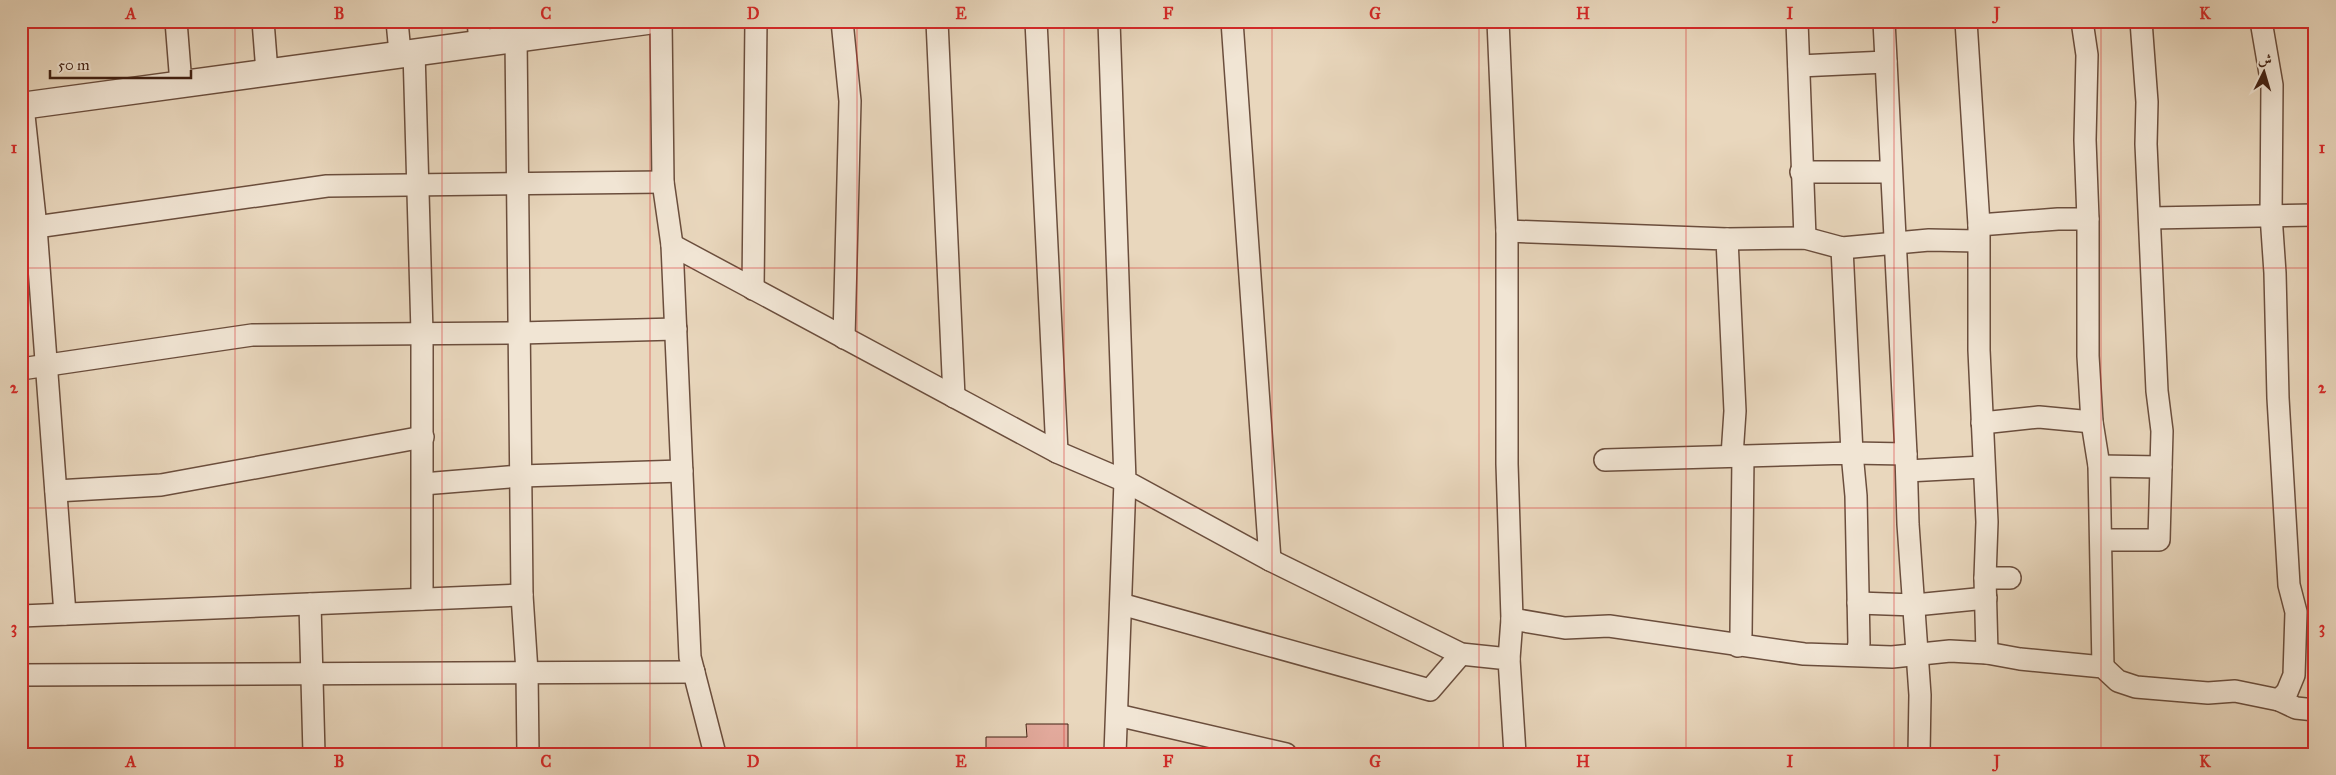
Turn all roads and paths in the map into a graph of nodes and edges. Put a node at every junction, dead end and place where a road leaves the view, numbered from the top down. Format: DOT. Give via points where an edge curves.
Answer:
graph roads {
  1 [pos="176,21"];
  2 [pos="263,21"];
  3 [pos="397,21"];
  4 [pos="647,21"];
  5 [pos="661,21"];
  6 [pos="756,21"];
  7 [pos="842,21"];
  8 [pos="937,21"];
  9 [pos="1036,21"];
  10 [pos="1109,21"];
  11 [pos="1232,21"];
  12 [pos="1498,21"];
  13 [pos="1797,21"];
  14 [pos="1884,21"];
  15 [pos="1966,21"];
  16 [pos="2082,21"];
  17 [pos="2141,21"];
  18 [pos="2261,21"];
  19 [pos="579,26"];
  20 [pos="479,32"];
  21 [pos="516,38"];
  22 [pos="407,52"];
  23 [pos="1886,62"];
  24 [pos="1799,66"];
  25 [pos="267,72"];
  26 [pos="181,84"];
  27 [pos="22,106"];
  28 [pos="1801,172"];
  29 [pos="1890,172"];
  30 [pos="663,182"];
  31 [pos="517,184"];
  32 [pos="418,185"];
  33 [pos="2271,215"];
  34 [pos="2315,215"];
  35 [pos="2150,218"];
  36 [pos="2088,219"];
  37 [pos="36,227"];
  38 [pos="1507,231"];
  39 [pos="1978,233"];
  40 [pos="1805,238"];
  41 [pos="1727,239"];
  42 [pos="1894,242"];
  43 [pos="672,245"];
  44 [pos="1842,248"];
  45 [pos="753,289"];
  46 [pos="676,328"];
  47 [pos="422,333"];
  48 [pos="519,333"];
  49 [pos="844,338"];
  50 [pos="47,366"];
  51 [pos="21,370"];
  52 [pos="954,397"];
  53 [pos="2092,422"];
  54 [pos="1982,423"];
  55 [pos="423,437"];
  56 [pos="1057,452"];
  57 [pos="1852,454"];
  58 [pos="1737,456"];
  59 [pos="1605,460"];
  60 [pos="1907,463"];
  61 [pos="2099,466"];
  62 [pos="1983,467"];
  63 [pos="2160,467"];
  64 [pos="682,471"];
  65 [pos="521,476"];
  66 [pos="1126,481"];
  67 [pos="423,484"];
  68 [pos="56,491"];
  69 [pos="2102,540"];
  70 [pos="1270,560"];
  71 [pos="2010,578"];
  72 [pos="1985,588"];
  73 [pos="522,595"];
  74 [pos="422,599"];
  75 [pos="1858,603"];
  76 [pos="310,604"];
  77 [pos="1121,604"];
  78 [pos="1915,605"];
  79 [pos="66,614"];
  80 [pos="21,616"];
  81 [pos="1512,619"];
  82 [pos="1738,646"];
  83 [pos="1987,653"];
  84 [pos="1461,654"];
  85 [pos="1857,654"];
  86 [pos="1916,654"];
  87 [pos="1509,659"];
  88 [pos="2103,667"];
  89 [pos="313,672"];
  90 [pos="527,672"];
  91 [pos="694,672"];
  92 [pos="21,675"];
  93 [pos="2278,700"];
  94 [pos="2315,710"];
  95 [pos="1117,715"];
  96 [pos="314,754"];
  97 [pos="528,754"];
  98 [pos="715,754"];
  99 [pos="1116,754"];
  100 [pos="1286,754"];
  101 [pos="1515,754"];
  102 [pos="1919,754"];
  1 -- 26 [label="street"];
  2 -- 25 [label="street"];
  3 -- 22 [label="street"];
  4 -- 19 [label="street"];
  5 -- 30 [label="street"];
  6 -- 45 [label="street"];
  7 -- 49 [label="street" via="850,101"];
  8 -- 52 [label="street"];
  9 -- 56 [label="street"];
  10 -- 66 [label="street"];
  11 -- 70 [label="street"];
  12 -- 38 [label="street"];
  13 -- 24 [label="street"];
  14 -- 23 [label="street"];
  15 -- 39 [label="street"];
  16 -- 36 [label="street" via="2087,55 2085,140"];
  17 -- 35 [label="street" via="2148,102 2146,144"];
  18 -- 33 [label="street" via="2272,85"];
  19 -- 21 [label="street"];
  20 -- 21 [label="street"];
  20 -- 22 [label="street"];
  21 -- 31 [label="street"];
  22 -- 25 [label="street"];
  22 -- 32 [label="street"];
  23 -- 24 [label="street"];
  23 -- 29 [label="street"];
  24 -- 28 [label="street"];
  25 -- 26 [label="street"];
  26 -- 27 [label="street"];
  27 -- 37 [label="street"];
  28 -- 29 [label="street"];
  28 -- 40 [label="street"];
  29 -- 42 [label="street"];
  30 -- 31 [label="street"];
  30 -- 43 [label="street"];
  31 -- 32 [label="street"];
  31 -- 48 [label="street"];
  32 -- 37 [label="street" via="327,186"];
  32 -- 47 [label="street"];
  33 -- 34 [label="street"];
  33 -- 35 [label="street"];
  33 -- 93 [label="street" via="2288,585 2296,612 2294,675 2287,692"];
  35 -- 63 [label="street" via="2157,391 2162,430"];
  36 -- 39 [label="street" via="2058,218"];
  36 -- 53 [label="street" via="2088,356"];
  37 -- 50 [label="street"];
  38 -- 41 [label="street"];
  38 -- 81 [label="street" via="1507,464"];
  39 -- 42 [label="street"];
  39 -- 54 [label="street"];
  40 -- 41 [label="street"];
  40 -- 44 [label="street"];
  41 -- 58 [label="street"];
  42 -- 44 [label="street"];
  42 -- 60 [label="street"];
  43 -- 45 [label="street"];
  43 -- 46 [label="street"];
  44 -- 57 [label="street"];
  45 -- 49 [label="street"];
  46 -- 48 [label="street"];
  46 -- 64 [label="street"];
  47 -- 48 [label="street"];
  47 -- 50 [label="street" via="252,335"];
  47 -- 55 [label="street"];
  48 -- 65 [label="street"];
  49 -- 52 [label="street"];
  50 -- 51 [label="street"];
  50 -- 68 [label="street"];
  52 -- 56 [label="street"];
  53 -- 54 [label="street" via="2039,417"];
  53 -- 61 [label="street"];
  54 -- 62 [label="street"];
  55 -- 67 [label="street"];
  55 -- 68 [label="street" via="161,484"];
  56 -- 66 [label="street"];
  57 -- 58 [label="street"];
  57 -- 60 [label="street"];
  57 -- 75 [label="street"];
  58 -- 59 [label="street"];
  58 -- 82 [label="street" via="1741,634"];
  60 -- 62 [label="street"];
  60 -- 78 [label="street"];
  61 -- 63 [label="street"];
  61 -- 69 [label="street"];
  62 -- 72 [label="street" via="1987,522"];
  63 -- 69 [label="street" via="2159,540"];
  64 -- 65 [label="street"];
  64 -- 91 [label="street" via="690,657"];
  65 -- 67 [label="street"];
  65 -- 73 [label="street"];
  66 -- 70 [label="street"];
  66 -- 77 [label="street"];
  67 -- 74 [label="street"];
  68 -- 79 [label="street"];
  69 -- 88 [label="street"];
  70 -- 84 [label="street"];
  71 -- 72 [label="street"];
  72 -- 78 [label="street"];
  72 -- 83 [label="street"];
  73 -- 74 [label="street"];
  73 -- 90 [label="street"];
  74 -- 76 [label="street"];
  75 -- 78 [label="street"];
  75 -- 85 [label="street"];
  76 -- 79 [label="street"];
  76 -- 89 [label="street"];
  77 -- 84 [label="street" via="1430,690"];
  77 -- 95 [label="street"];
  78 -- 86 [label="street"];
  79 -- 80 [label="street"];
  81 -- 82 [label="street" via="1565,628 1609,626"];
  81 -- 87 [label="street"];
  82 -- 85 [label="street" via="1804,654"];
  83 -- 86 [label="street" via="1950,651"];
  83 -- 88 [label="street"];
  84 -- 87 [label="street"];
  85 -- 86 [label="street" via="1892,657"];
  86 -- 102 [label="street" via="1920,695"];
  87 -- 101 [label="street"];
  88 -- 93 [label="street" via="2118,681 2136,687 2208,694 2235,691"];
  89 -- 90 [label="street"];
  89 -- 92 [label="street"];
  89 -- 96 [label="street"];
  90 -- 91 [label="street"];
  90 -- 97 [label="street"];
  91 -- 98 [label="street"];
  93 -- 94 [label="street" via="2296,708"];
  95 -- 99 [label="street"];
  95 -- 100 [label="street"];
}
